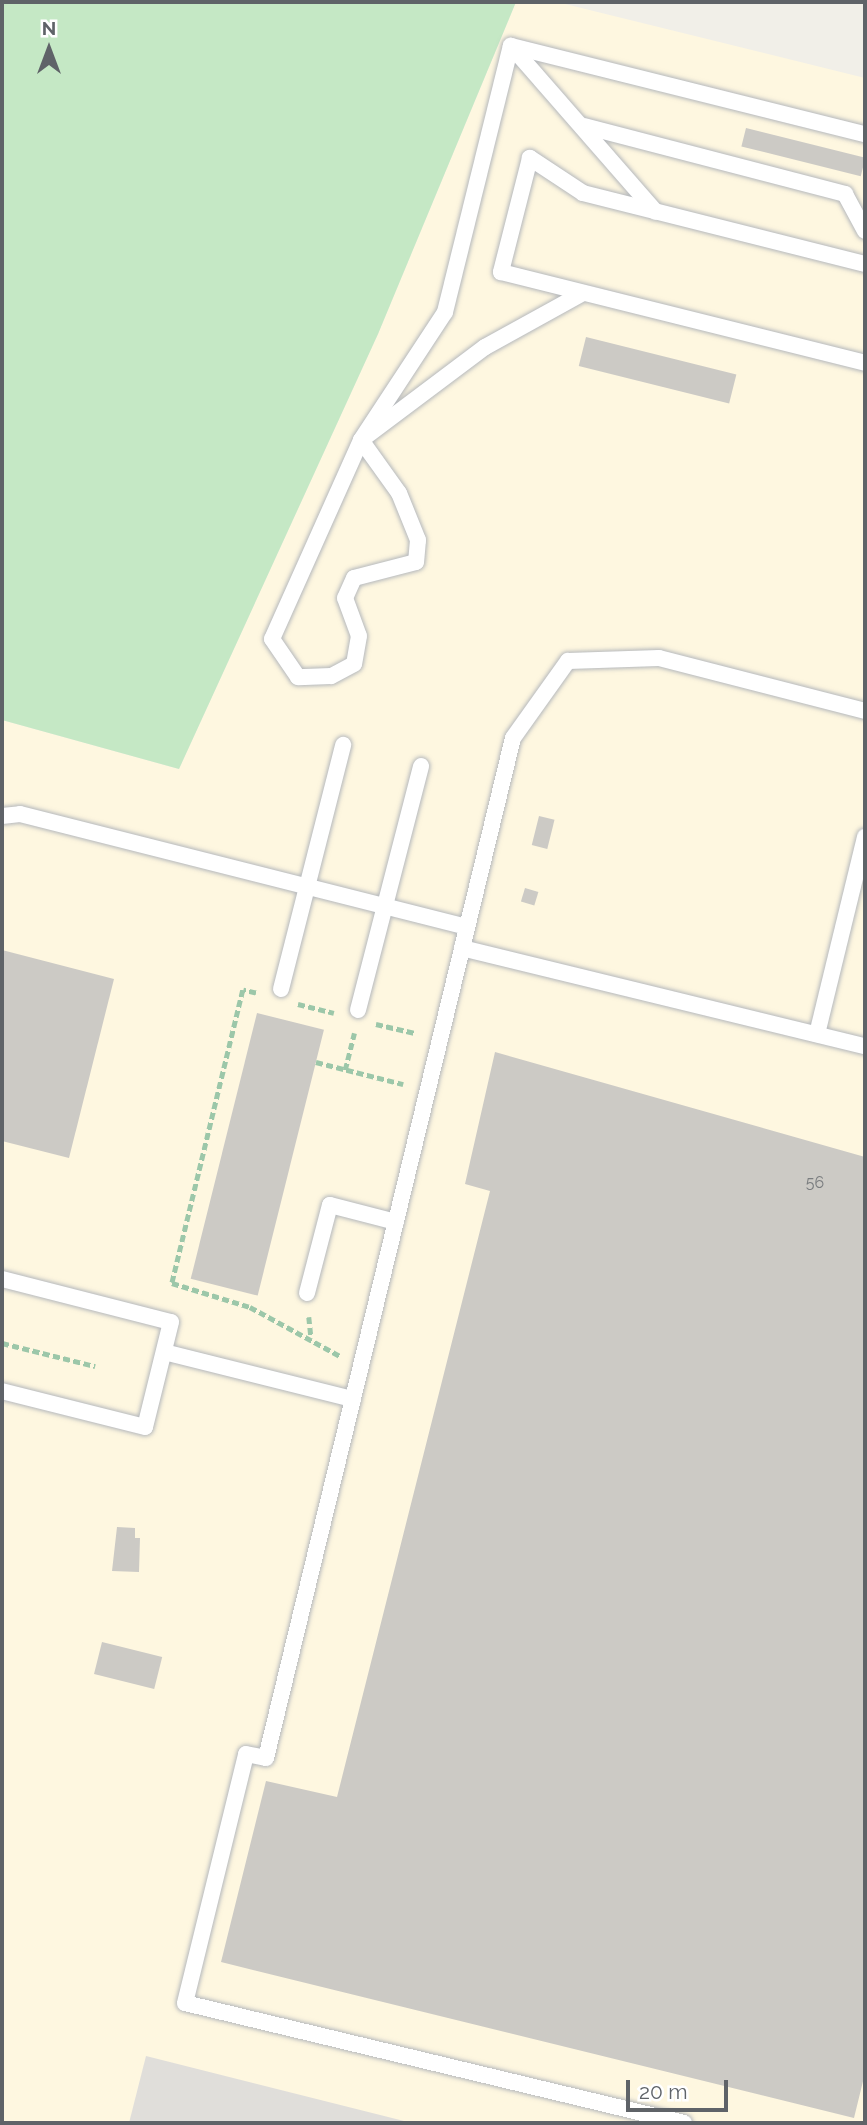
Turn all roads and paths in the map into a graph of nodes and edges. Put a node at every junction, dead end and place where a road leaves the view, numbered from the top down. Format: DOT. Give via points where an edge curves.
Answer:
graph roads {
  1 [pos="511,46"];
  2 [pos="584,127"];
  3 [pos="865,134"];
  4 [pos="656,212"];
  5 [pos="865,231"];
  6 [pos="865,264"];
  7 [pos="583,293"];
  8 [pos="864,359"];
  9 [pos="361,440"];
  10 [pos="865,711"];
  11 [pos="343,745"];
  12 [pos="421,766"];
  13 [pos="2,816"];
  14 [pos="865,837"];
  15 [pos="307,887"];
  16 [pos="385,906"];
  17 [pos="467,927"];
  18 [pos="462,948"];
  19 [pos="275,993"];
  20 [pos="294,1003"];
  21 [pos="358,1015"];
  22 [pos="817,1034"];
  23 [pos="440,1040"];
  24 [pos="865,1046"];
  25 [pos="316,1062"];
  26 [pos="345,1070"];
  27 [pos="428,1091"];
  28 [pos="396,1222"];
  29 [pos="2,1279"];
  30 [pos="307,1293"];
  31 [pos="2,1343"];
  32 [pos="164,1352"];
  33 [pos="95,1366"];
  34 [pos="360,1368"];
  35 [pos="2,1391"];
  36 [pos="353,1399"];
  37 [pos="684,2123"];
  1 -- 2 [label="lane"];
  1 -- 3 [label="lane"];
  1 -- 9 [label="lane" via="444,312"];
  2 -- 4 [label="lane"];
  2 -- 5 [label="lane" via="845,194"];
  4 -- 6 [label="lane"];
  4 -- 7 [label="lane" via="583,193 530,158 502,272"];
  7 -- 8 [label="lane"];
  7 -- 9 [label="lane" via="485,347"];
  9 -- 9 [label="lane" via="272,639 298,677 331,676 354,664 359,636 345,598 354,578 416,562 418,540 399,493"];
  10 -- 17 [label="lane" via="659,658 568,661 513,738"];
  11 -- 15 [label="lane"];
  12 -- 16 [label="lane"];
  13 -- 15 [label="lane" via="20,814"];
  14 -- 22 [label="lane"];
  15 -- 16 [label="lane"];
  15 -- 19 [label="lane"];
  16 -- 17 [label="lane"];
  16 -- 21 [label="lane"];
  17 -- 18 [label="lane"];
  18 -- 22 [label="lane"];
  18 -- 23 [label="lane"];
  19 -- 34 [label="path" via="243,990 172,1283 250,1307"];
  20 -- 21 [label="path"];
  21 -- 23 [label="path"];
  21 -- 26 [label="path"];
  22 -- 24 [label="lane"];
  23 -- 27 [label="lane"];
  25 -- 26 [label="path"];
  26 -- 27 [label="path"];
  27 -- 28 [label="lane"];
  28 -- 30 [label="lane" via="330,1205"];
  28 -- 34 [label="lane"];
  29 -- 32 [label="lane" via="171,1322"];
  31 -- 33 [label="path"];
  32 -- 35 [label="lane" via="145,1427"];
  32 -- 36 [label="lane"];
  34 -- 36 [label="lane"];
  36 -- 37 [label="lane" via="266,1758 246,1754 185,2003"];
}
